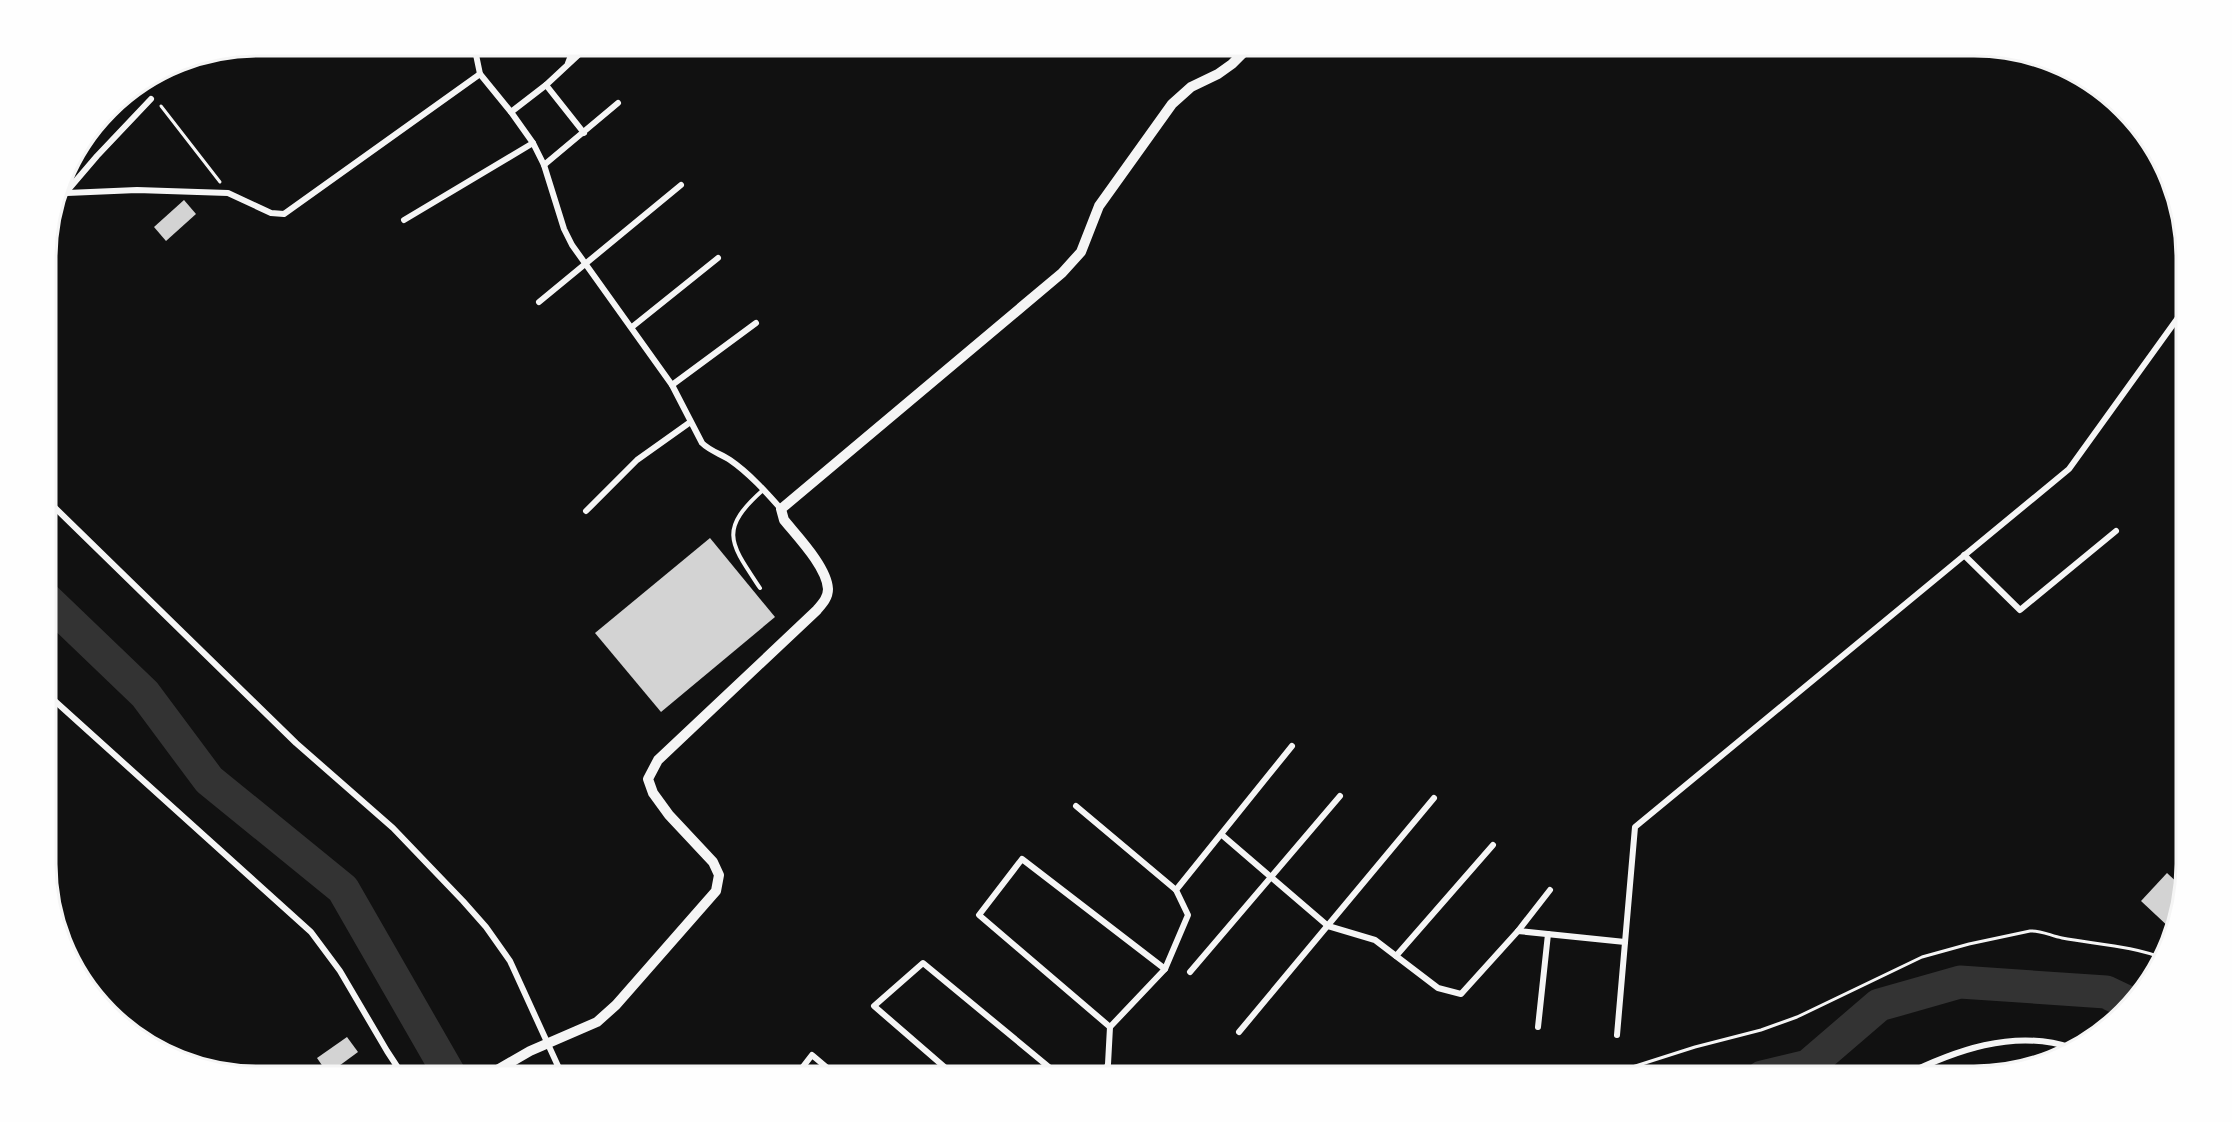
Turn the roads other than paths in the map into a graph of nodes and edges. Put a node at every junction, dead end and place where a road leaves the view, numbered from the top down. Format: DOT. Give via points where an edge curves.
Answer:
graph roads {
  1 [pos="476,56"];
  2 [pos="571,56"];
  3 [pos="577,56"];
  4 [pos="1240,56"];
  5 [pos="568,64"];
  6 [pos="480,74"];
  7 [pos="546,85"];
  8 [pos="151,99"];
  9 [pos="618,103"];
  10 [pos="511,112"];
  11 [pos="584,133"];
  12 [pos="533,143"];
  13 [pos="544,165"];
  14 [pos="681,185"];
  15 [pos="67,193"];
  16 [pos="404,220"];
  17 [pos="717,258"];
  18 [pos="586,265"];
  19 [pos="539,302"];
  20 [pos="2176,322"];
  21 [pos="756,323"];
  22 [pos="632,327"];
  23 [pos="672,385"];
  24 [pos="689,423"];
  25 [pos="764,490"];
  26 [pos="56,509"];
  27 [pos="781,510"];
  28 [pos="586,512"];
  29 [pos="2116,531"];
  30 [pos="1964,555"];
  31 [pos="760,588"];
  32 [pos="56,702"];
  33 [pos="1292,747"];
  34 [pos="1340,796"];
  35 [pos="1434,798"];
  36 [pos="1076,806"];
  37 [pos="1222,835"];
  38 [pos="1493,845"];
  39 [pos="1271,876"];
  40 [pos="1176,890"];
  41 [pos="1550,890"];
  42 [pos="1328,926"];
  43 [pos="1518,931"];
  44 [pos="1548,934"];
  45 [pos="1625,942"];
  46 [pos="1396,956"];
  47 [pos="1165,969"];
  48 [pos="1190,972"];
  49 [pos="1110,1027"];
  50 [pos="1538,1027"];
  51 [pos="1239,1032"];
  52 [pos="1617,1035"];
  53 [pos="547,1043"];
  54 [pos="2063,1046"];
  55 [pos="397,1066"];
  56 [pos="504,1066"];
  57 [pos="558,1066"];
  58 [pos="804,1066"];
  59 [pos="825,1066"];
  60 [pos="943,1066"];
  61 [pos="1048,1066"];
  62 [pos="1107,1066"];
  63 [pos="1922,1066"];
  1 -- 6 [label="street"];
  2 -- 5 [label="street"];
  3 -- 5 [label="street"];
  4 -- 27 [label="street" via="1172,104 1099,206 1081,252 1062,273"];
  5 -- 7 [label="street"];
  6 -- 10 [label="street"];
  6 -- 15 [label="street" via="284,214 272,213 228,193"];
  7 -- 10 [label="street"];
  7 -- 11 [label="street"];
  8 -- 15 [label="street"];
  9 -- 11 [label="street"];
  10 -- 12 [label="street"];
  11 -- 13 [label="street"];
  12 -- 13 [label="street"];
  12 -- 16 [label="street"];
  13 -- 18 [label="street" via="564,229"];
  14 -- 18 [label="street"];
  17 -- 22 [label="street"];
  18 -- 19 [label="street"];
  18 -- 22 [label="street"];
  20 -- 30 [label="street" via="2069,469"];
  21 -- 23 [label="street"];
  22 -- 23 [label="street"];
  23 -- 24 [label="street"];
  24 -- 25 [label="street" via="706,447 730,460"];
  24 -- 28 [label="street" via="637,460"];
  25 -- 27 [label="street"];
  25 -- 31 [label="lane" via="749,502 732,534 737,554"];
  26 -- 53 [label="street" via="296,743 393,828 463,901 510,961"];
  27 -- 53 [label="street" via="823,573 827,597 658,760 648,779 665,810 713,862 719,875 716,891 604,1017"];
  29 -- 30 [label="street" via="2020,610"];
  30 -- 45 [label="street" via="1635,827"];
  32 -- 55 [label="street" via="311,932 340,971"];
  33 -- 37 [label="street"];
  34 -- 39 [label="street"];
  35 -- 42 [label="street"];
  36 -- 40 [label="street"];
  37 -- 39 [label="street"];
  37 -- 40 [label="street"];
  38 -- 46 [label="street"];
  39 -- 42 [label="street"];
  39 -- 48 [label="street"];
  40 -- 47 [label="street" via="1188,915"];
  41 -- 43 [label="street"];
  42 -- 46 [label="street" via="1375,940"];
  42 -- 51 [label="street"];
  43 -- 44 [label="street"];
  43 -- 46 [label="street" via="1461,994 1438,988"];
  44 -- 45 [label="street"];
  44 -- 50 [label="street"];
  45 -- 52 [label="street"];
  47 -- 49 [label="street"];
  47 -- 49 [label="street" via="1022,859 979,915"];
  49 -- 62 [label="street"];
  53 -- 56 [label="street"];
  53 -- 57 [label="street"];
  54 -- 63 [label="street" via="2011,1040 1979,1046"];
  58 -- 59 [label="street" via="812,1055"];
  60 -- 61 [label="street" via="874,1006 923,963"];
}
